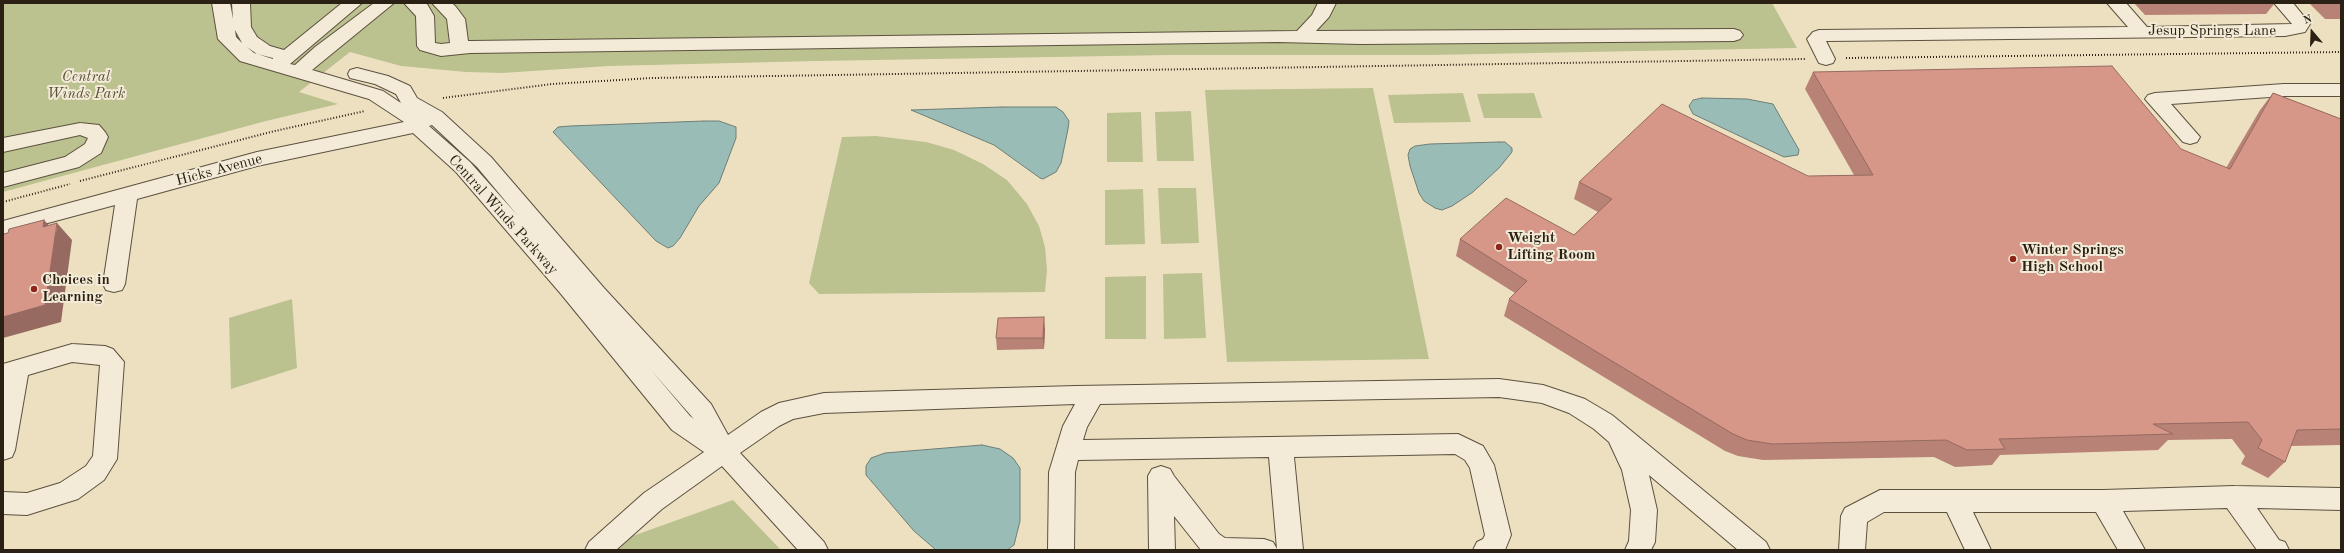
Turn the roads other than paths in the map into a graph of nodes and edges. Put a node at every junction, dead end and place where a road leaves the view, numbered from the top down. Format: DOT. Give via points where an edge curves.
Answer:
graph roads {
  1 [pos="221,3"];
  2 [pos="241,3"];
  3 [pos="353,3"];
  4 [pos="385,3"];
  5 [pos="413,3"];
  6 [pos="441,3"];
  7 [pos="1327,3"];
  8 [pos="2116,3"];
  9 [pos="2283,3"];
  10 [pos="2141,31"];
  11 [pos="1734,35"];
  12 [pos="1301,37"];
  13 [pos="470,47"];
  14 [pos="1826,59"];
  15 [pos="281,60"];
  16 [pos="305,67"];
  17 [pos="2341,90"];
  18 [pos="430,113"];
  19 [pos="2190,137"];
  20 [pos="3,145"];
  21 [pos="3,180"];
  22 [pos="127,194"];
  23 [pos="3,228"];
  24 [pos="114,284"];
  25 [pos="10,371"];
  26 [pos="1093,395"];
  27 [pos="1619,436"];
  28 [pos="1281,447"];
  29 [pos="1161,449"];
  30 [pos="3,450"];
  31 [pos="1068,450"];
  32 [pos="724,452"];
  33 [pos="1161,480"];
  34 [pos="2234,497"];
  35 [pos="2341,499"];
  36 [pos="1955,501"];
  37 [pos="2103,501"];
  38 [pos="3,503"];
  39 [pos="598,550"];
  40 [pos="815,550"];
  41 [pos="1061,550"];
  42 [pos="1162,550"];
  43 [pos="1264,550"];
  44 [pos="1290,550"];
  45 [pos="1486,550"];
  46 [pos="1638,550"];
  47 [pos="1757,550"];
  48 [pos="1852,550"];
  49 [pos="1978,550"];
  50 [pos="2132,550"];
  51 [pos="2272,550"];
  1 -- 15 [label="street, Central Winds Parkway" via="225,32 233,46 247,57"];
  2 -- 15 [label="street, Central Winds Parkway" via="242,27 253,44"];
  3 -- 15 [label="street"];
  4 -- 16 [label="street"];
  5 -- 13 [label="street" via="421,8 424,16 426,46 441,50"];
  6 -- 13 [label="street" via="456,19 459,44"];
  7 -- 12 [label="street" via="1320,17"];
  8 -- 10 [label="street"];
  9 -- 10 [label="street, Jesup Springs Lane" via="2300,21 2299,28 2284,31"];
  10 -- 14 [label="street" via="1819,36 1816,39"];
  11 -- 12 [label="street"];
  12 -- 13 [label="street"];
  15 -- 16 [label="street, Central Winds Parkway"];
  16 -- 18 [label="street, Central Winds Parkway" via="376,95 412,119"];
  17 -- 19 [label="street" via="2284,90 2155,99"];
  18 -- 22 [label="street, Hicks Avenue" via="404,130 296,150"];
  18 -- 32 [label="street, Central Winds Parkway" via="463,167 569,288 681,423"];
  20 -- 21 [label="street" via="80,129 92,130 98,137 94,148 72,162"];
  22 -- 23 [label="street, Hicks Avenue"];
  22 -- 24 [label="street"];
  25 -- 30 [label="street"];
  25 -- 38 [label="street" via="72,352 105,355 112,362 105,459 95,473 69,491 27,504"];
  26 -- 27 [label="street" via="1499,388 1543,394 1577,406"];
  26 -- 31 [label="street" via="1075,426"];
  26 -- 32 [label="street" via="824,403 788,410 770,419"];
  27 -- 46 [label="street" via="1634,470 1644,510 1642,542"];
  27 -- 47 [label="street"];
  28 -- 29 [label="street"];
  28 -- 44 [label="street"];
  28 -- 45 [label="street" via="1458,444 1464,447 1474,453 1482,465 1498,536 1493,547"];
  29 -- 31 [label="street"];
  29 -- 33 [label="street"];
  31 -- 41 [label="street" via="1062,472"];
  32 -- 39 [label="street" via="653,501"];
  32 -- 40 [label="street, Central Winds Parkway"];
  33 -- 42 [label="street"];
  33 -- 43 [label="street" via="1210,542 1220,549"];
  34 -- 35 [label="street"];
  34 -- 37 [label="street"];
  34 -- 51 [label="street"];
  36 -- 37 [label="street"];
  36 -- 48 [label="street" via="1880,501 1854,516"];
  36 -- 49 [label="street"];
  37 -- 50 [label="street"];
}
